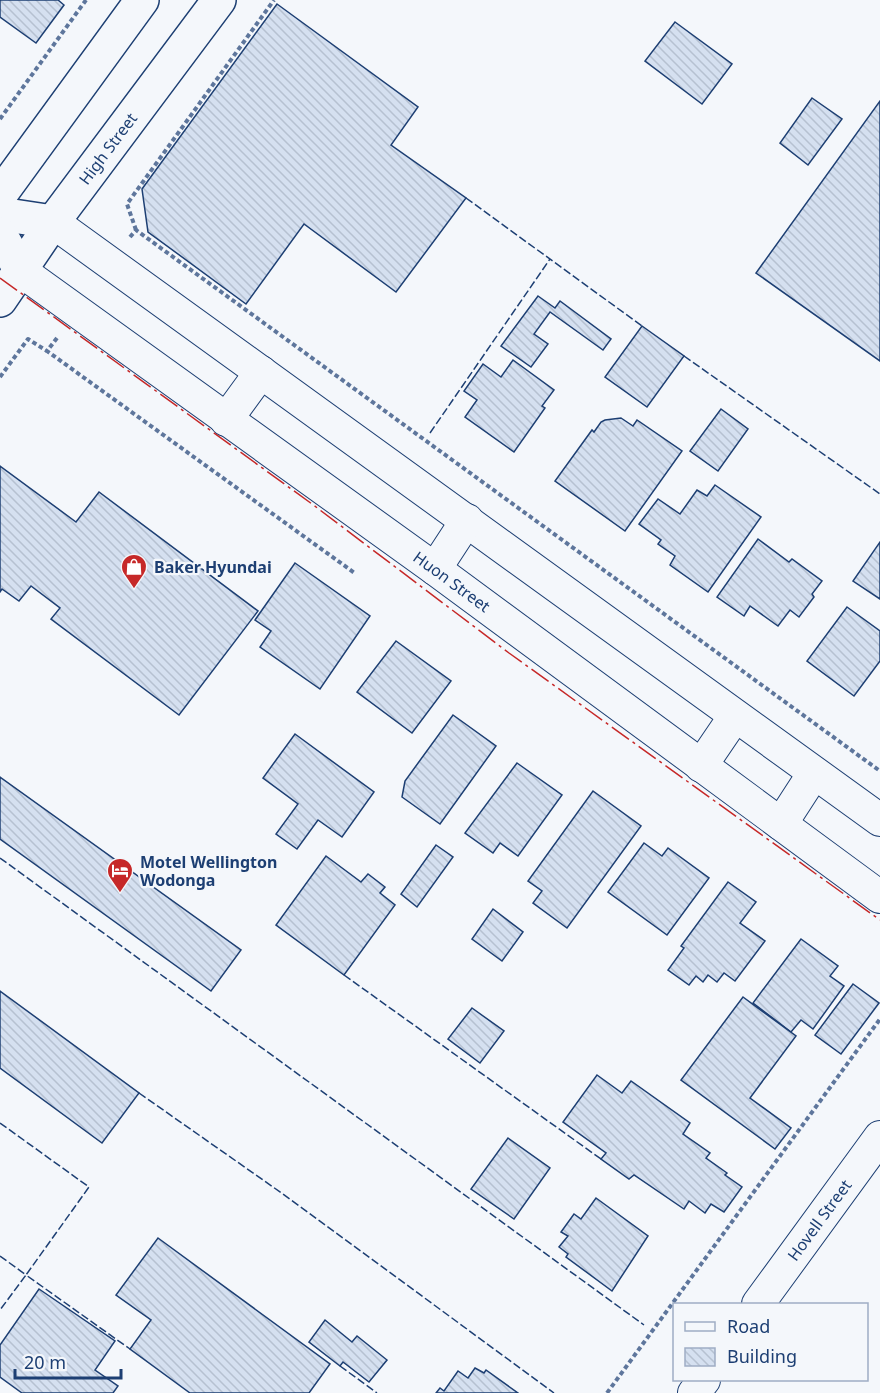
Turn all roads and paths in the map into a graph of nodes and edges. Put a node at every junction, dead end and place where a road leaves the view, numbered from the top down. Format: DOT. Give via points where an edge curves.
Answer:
graph roads {
  1 [pos="86,0"];
  2 [pos="142,0"];
  3 [pos="219,0"];
  4 [pos="274,0"];
  5 [pos="0,119"];
  6 [pos="0,195"];
  7 [pos="0,214"];
  8 [pos="53,222"];
  9 [pos="136,230"];
  10 [pos="0,234"];
  11 [pos="21,271"];
  12 [pos="0,300"];
  13 [pos="47,351"];
  14 [pos="261,372"];
  15 [pos="0,377"];
  16 [pos="226,420"];
  17 [pos="467,520"];
  18 [pos="435,569"];
  19 [pos="735,716"];
  20 [pos="701,766"];
  21 [pos="814,773"];
  22 [pos="880,820"];
  23 [pos="781,824"];
  24 [pos="880,897"];
  25 [pos="880,1019"];
  26 [pos="880,1137"];
  27 [pos="759,1303"];
  28 [pos="703,1381"];
  29 [pos="607,1393"];
  30 [pos="694,1393"];
  1 -- 5 [label="path"];
  2 -- 6 [label="main road"];
  3 -- 8 [label="main road, High Street"];
  4 -- 9 [label="path" via="127,204"];
  7 -- 8 [label="main road"];
  8 -- 11 [label="main road, High Street"];
  8 -- 14 [label="street"];
  10 -- 11 [label="main road"];
  11 -- 12 [label="main road, High Street"];
  11 -- 16 [label="street, Huon Street"];
  13 -- 15 [label="path" via="28,339"];
  14 -- 16 [label="street"];
  14 -- 17 [label="street"];
  16 -- 18 [label="street, Huon Street"];
  17 -- 18 [label="street"];
  17 -- 19 [label="street"];
  18 -- 20 [label="street, Huon Street"];
  19 -- 20 [label="street"];
  19 -- 21 [label="street"];
  20 -- 23 [label="street, Huon Street"];
  21 -- 22 [label="street"];
  21 -- 23 [label="street"];
  23 -- 24 [label="street, Huon Street"];
  25 -- 29 [label="path"];
  26 -- 27 [label="street, Hovell Street"];
  28 -- 30 [label="street"];
}
